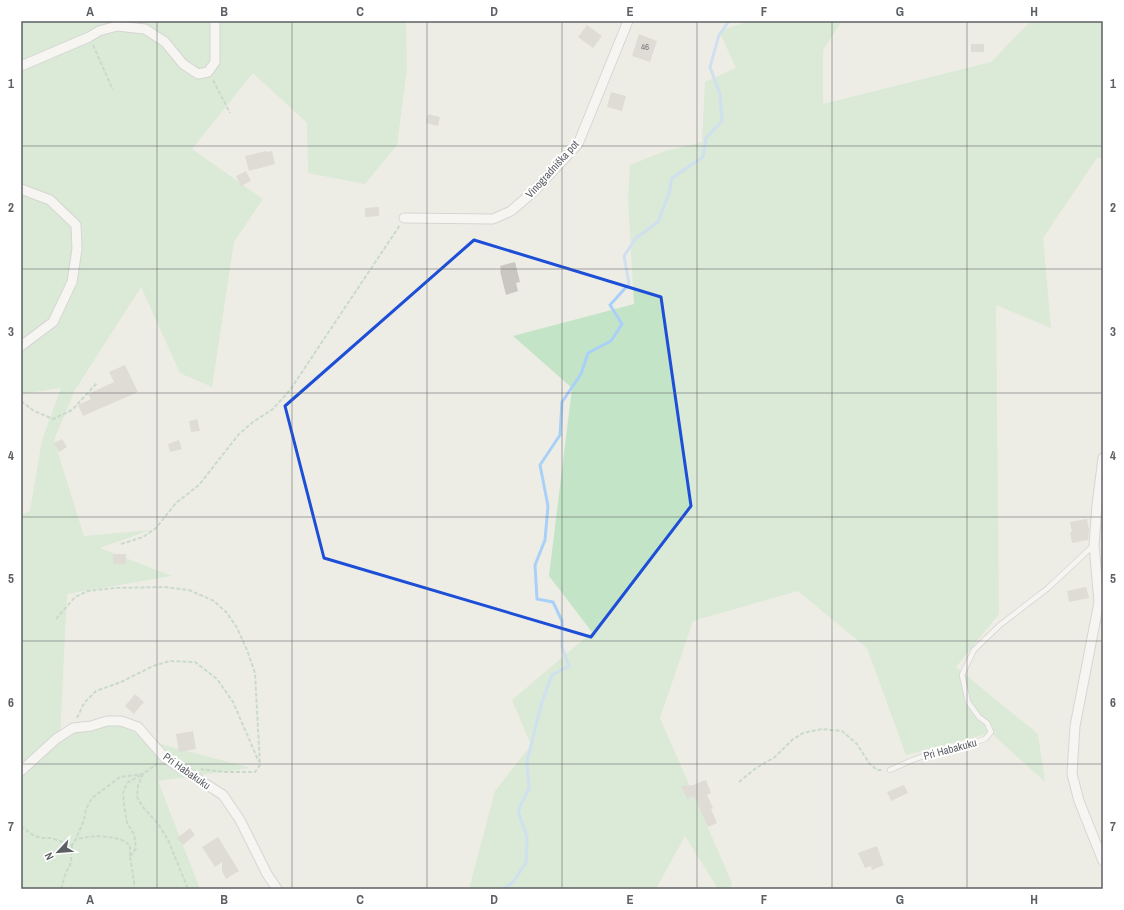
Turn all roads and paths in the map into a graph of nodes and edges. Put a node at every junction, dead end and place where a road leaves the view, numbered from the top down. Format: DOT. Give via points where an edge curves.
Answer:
graph roads {
  1 [pos="628,21"];
  2 [pos="215,23"];
  3 [pos="89,37"];
  4 [pos="21,66"];
  5 [pos="208,72"];
  6 [pos="113,90"];
  7 [pos="230,113"];
  8 [pos="21,189"];
  9 [pos="404,218"];
  10 [pos="21,346"];
  11 [pos="98,383"];
  12 [pos="21,401"];
  13 [pos="1103,458"];
  14 [pos="121,544"];
  15 [pos="1094,545"];
  16 [pos="1101,603"];
  17 [pos="56,618"];
  18 [pos="73,728"];
  19 [pos="166,758"];
  20 [pos="260,764"];
  21 [pos="197,768"];
  22 [pos="890,770"];
  23 [pos="21,771"];
  24 [pos="143,774"];
  25 [pos="739,782"];
  26 [pos="21,826"];
  27 [pos="76,839"];
  28 [pos="72,845"];
  29 [pos="130,857"];
  30 [pos="1103,861"];
  31 [pos="61,889"];
  32 [pos="134,889"];
  33 [pos="188,889"];
  34 [pos="277,889"];
  1 -- 9 [label="street, Vinogradniška pot" via="578,144 534,192 511,211 493,219"];
  2 -- 5 [label="street" via="215,62"];
  3 -- 4 [label="street"];
  3 -- 5 [label="street" via="117,26 145,28 166,42 183,64 198,74"];
  3 -- 6 [label="path"];
  5 -- 7 [label="path"];
  8 -- 10 [label="street" via="50,200 76,225 77,250 72,282 53,322"];
  9 -- 14 [label="path" via="290,390 273,409 239,434 199,485 176,503 156,528 143,537"];
  11 -- 12 [label="path" via="72,410 53,419 34,411"];
  13 -- 15 [label="street"];
  15 -- 16 [label="street"];
  15 -- 22 [label="lane, Pri Habakuku" via="1048,588 1000,625 974,650 962,674 968,702 992,732 985,739 961,747 940,750"];
  16 -- 30 [label="street" via="1075,726 1072,774 1079,801"];
  17 -- 20 [label="path" via="75,597 88,591 114,588 165,587 189,590 214,601 227,613 236,628 255,673"];
  18 -- 19 [label="street, Pri Habakuku" via="107,721 121,721 138,727"];
  18 -- 20 [label="path" via="84,703 96,692 153,666 170,661 195,662 218,679 233,702"];
  18 -- 23 [label="street, Pri Habakuku" via="56,739"];
  19 -- 24 [label="path"];
  19 -- 34 [label="street, Pri Habakuku" via="222,795 240,820"];
  20 -- 21 [label="path" via="255,772 225,772"];
  22 -- 25 [label="path" via="877,770 869,763 858,744 842,731 822,729 803,733 792,740 775,757"];
  24 -- 27 [label="path" via="120,777 92,798"];
  24 -- 29 [label="path" via="127,783 123,793 127,823 134,834 136,848"];
  24 -- 33 [label="path" via="138,785 137,797 165,835"];
  26 -- 28 [label="path" via="33,836 51,838"];
  27 -- 28 [label="path"];
  27 -- 29 [label="path" via="96,836 120,839 130,845"];
  28 -- 31 [label="path" via="71,863"];
  29 -- 32 [label="path"];
}
